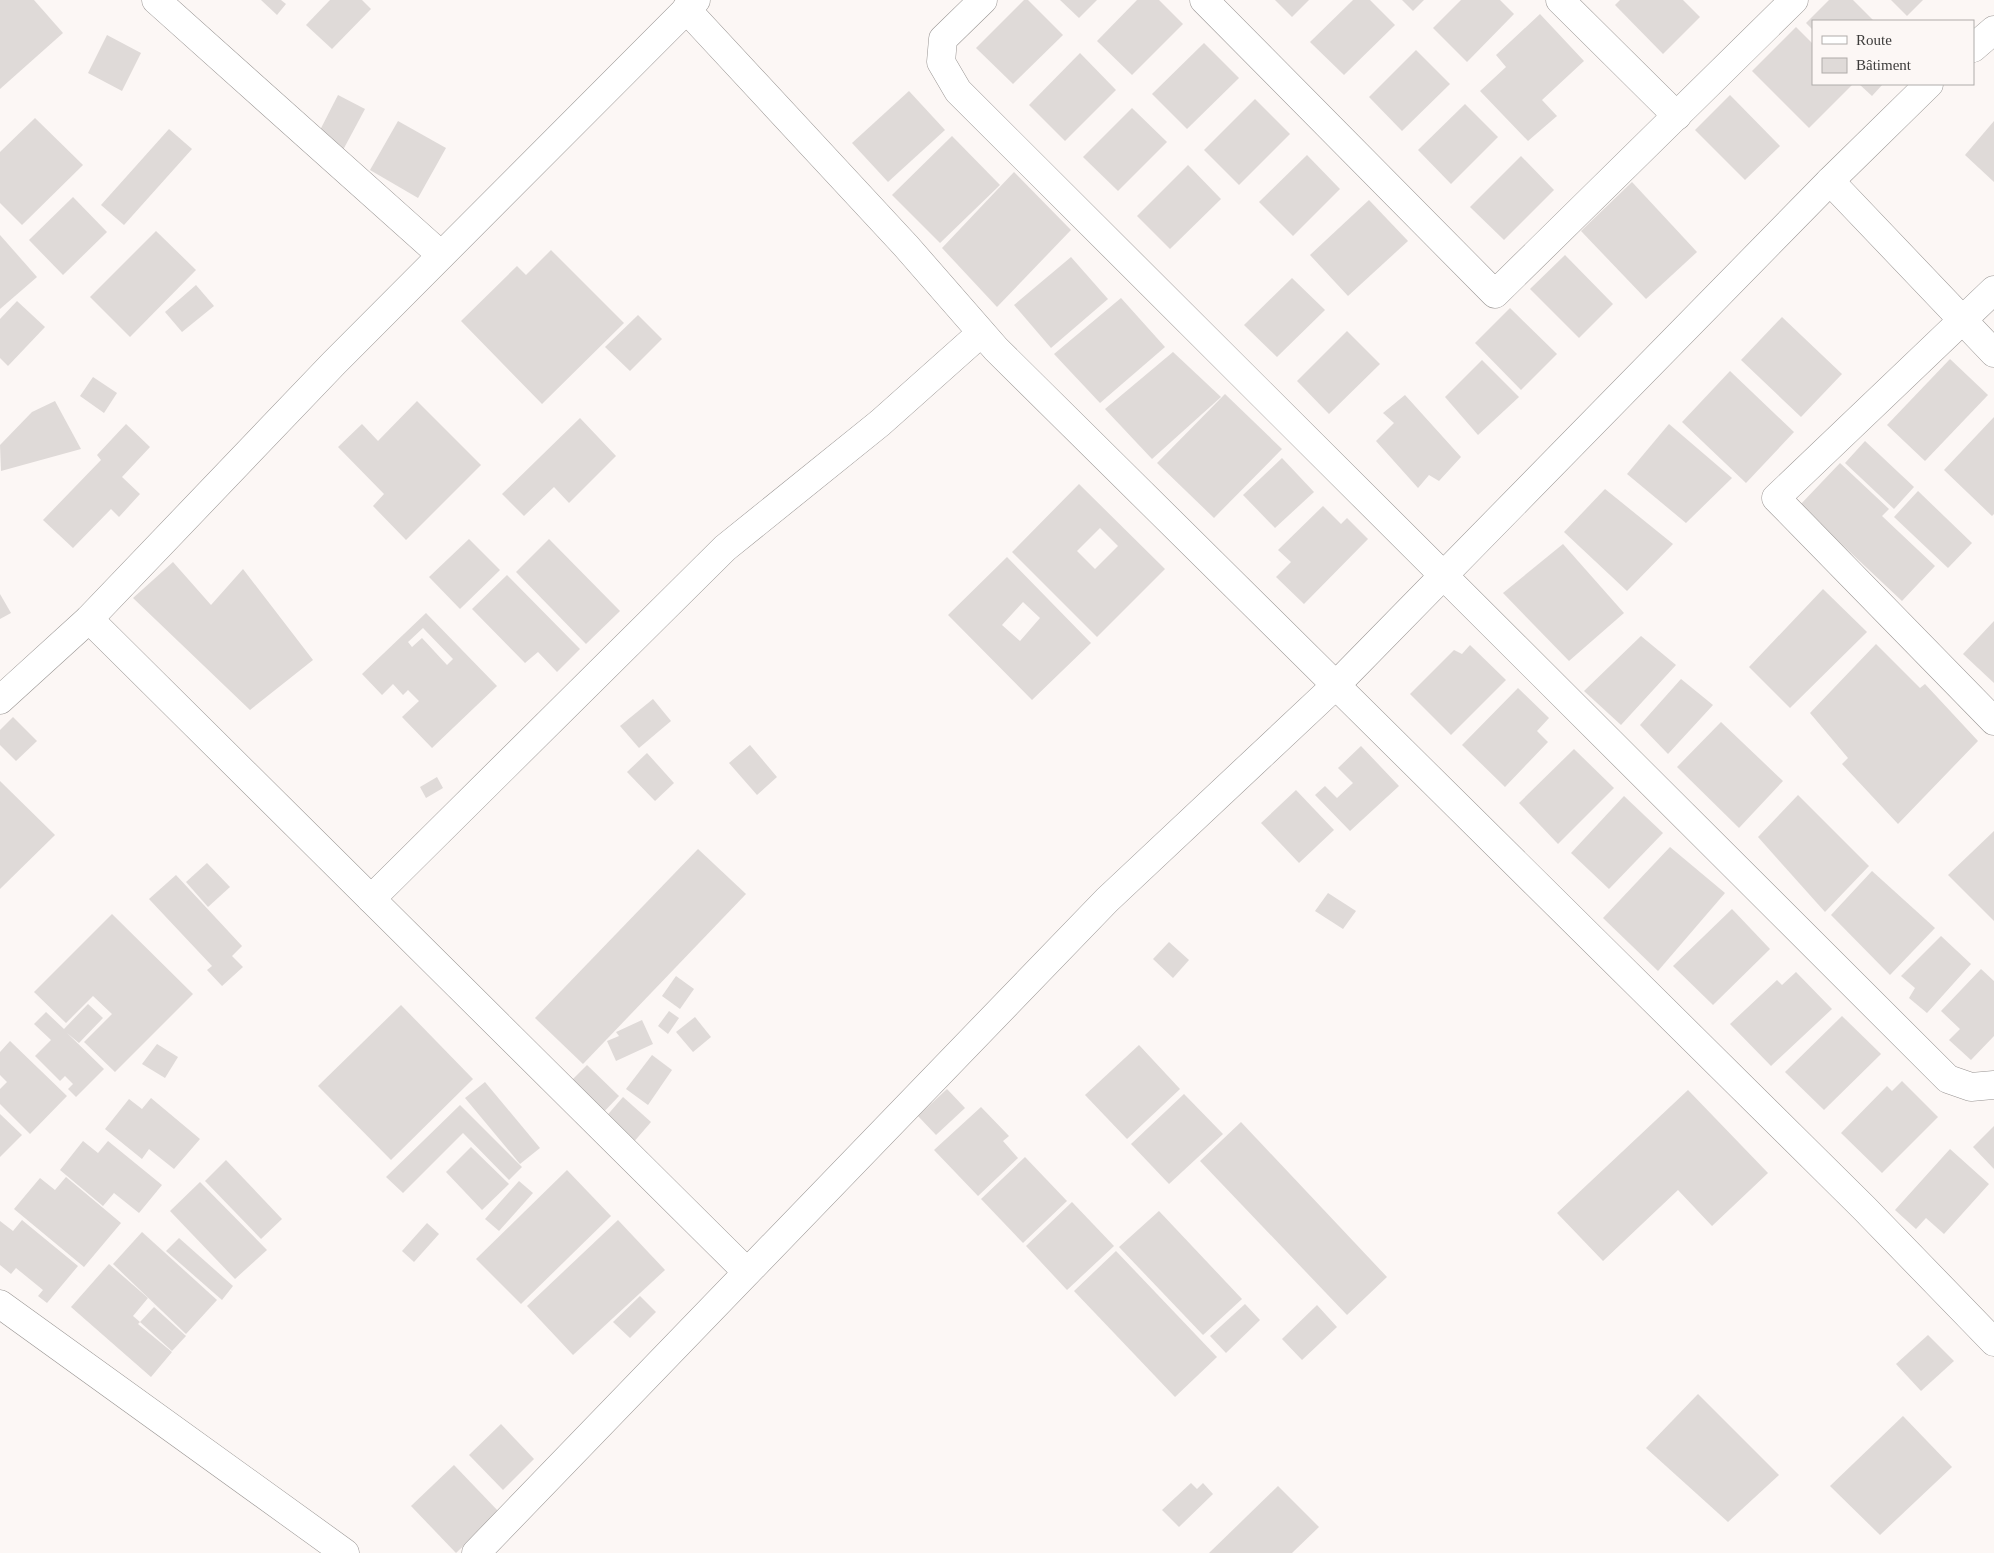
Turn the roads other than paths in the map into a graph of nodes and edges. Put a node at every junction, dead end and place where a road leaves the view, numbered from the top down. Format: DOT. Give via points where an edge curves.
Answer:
graph roads {
  1 [pos="156,0"];
  2 [pos="983,0"];
  3 [pos="1204,0"];
  4 [pos="1560,0"];
  5 [pos="1794,0"];
  6 [pos="691,5"];
  7 [pos="1994,30"];
  8 [pos="1974,47"];
  9 [pos="1928,85"];
  10 [pos="1678,116"];
  11 [pos="1830,181"];
  12 [pos="441,255"];
  13 [pos="1994,290"];
  14 [pos="1962,319"];
  15 [pos="982,333"];
  16 [pos="1994,353"];
  17 [pos="1444,576"];
  18 [pos="88,619"];
  19 [pos="1336,685"];
  20 [pos="0,700"];
  21 [pos="1994,721"];
  22 [pos="371,899"];
  23 [pos="1994,1085"];
  24 [pos="747,1272"];
  25 [pos="0,1304"];
  26 [pos="1994,1342"];
  27 [pos="344,1553"];
  28 [pos="476,1553"];
  1 -- 12 [label="street"];
  2 -- 17 [label="street" via="943,39 941,62 958,91"];
  3 -- 10 [label="street" via="1495,294"];
  4 -- 10 [label="street"];
  5 -- 10 [label="street"];
  6 -- 12 [label="street"];
  6 -- 15 [label="street"];
  7 -- 8 [label="street"];
  9 -- 11 [label="street"];
  11 -- 14 [label="street"];
  11 -- 17 [label="street"];
  12 -- 18 [label="street"];
  13 -- 14 [label="street"];
  14 -- 16 [label="street"];
  14 -- 21 [label="street" via="1776,498"];
  15 -- 19 [label="street"];
  15 -- 22 [label="street" via="880,424 725,548"];
  17 -- 19 [label="street"];
  17 -- 23 [label="street" via="1948,1079 1971,1087"];
  18 -- 20 [label="street"];
  18 -- 22 [label="street"];
  19 -- 24 [label="street" via="1107,900"];
  19 -- 26 [label="street" via="1857,1201"];
  22 -- 24 [label="street"];
  24 -- 28 [label="street"];
  25 -- 27 [label="street"];
}
